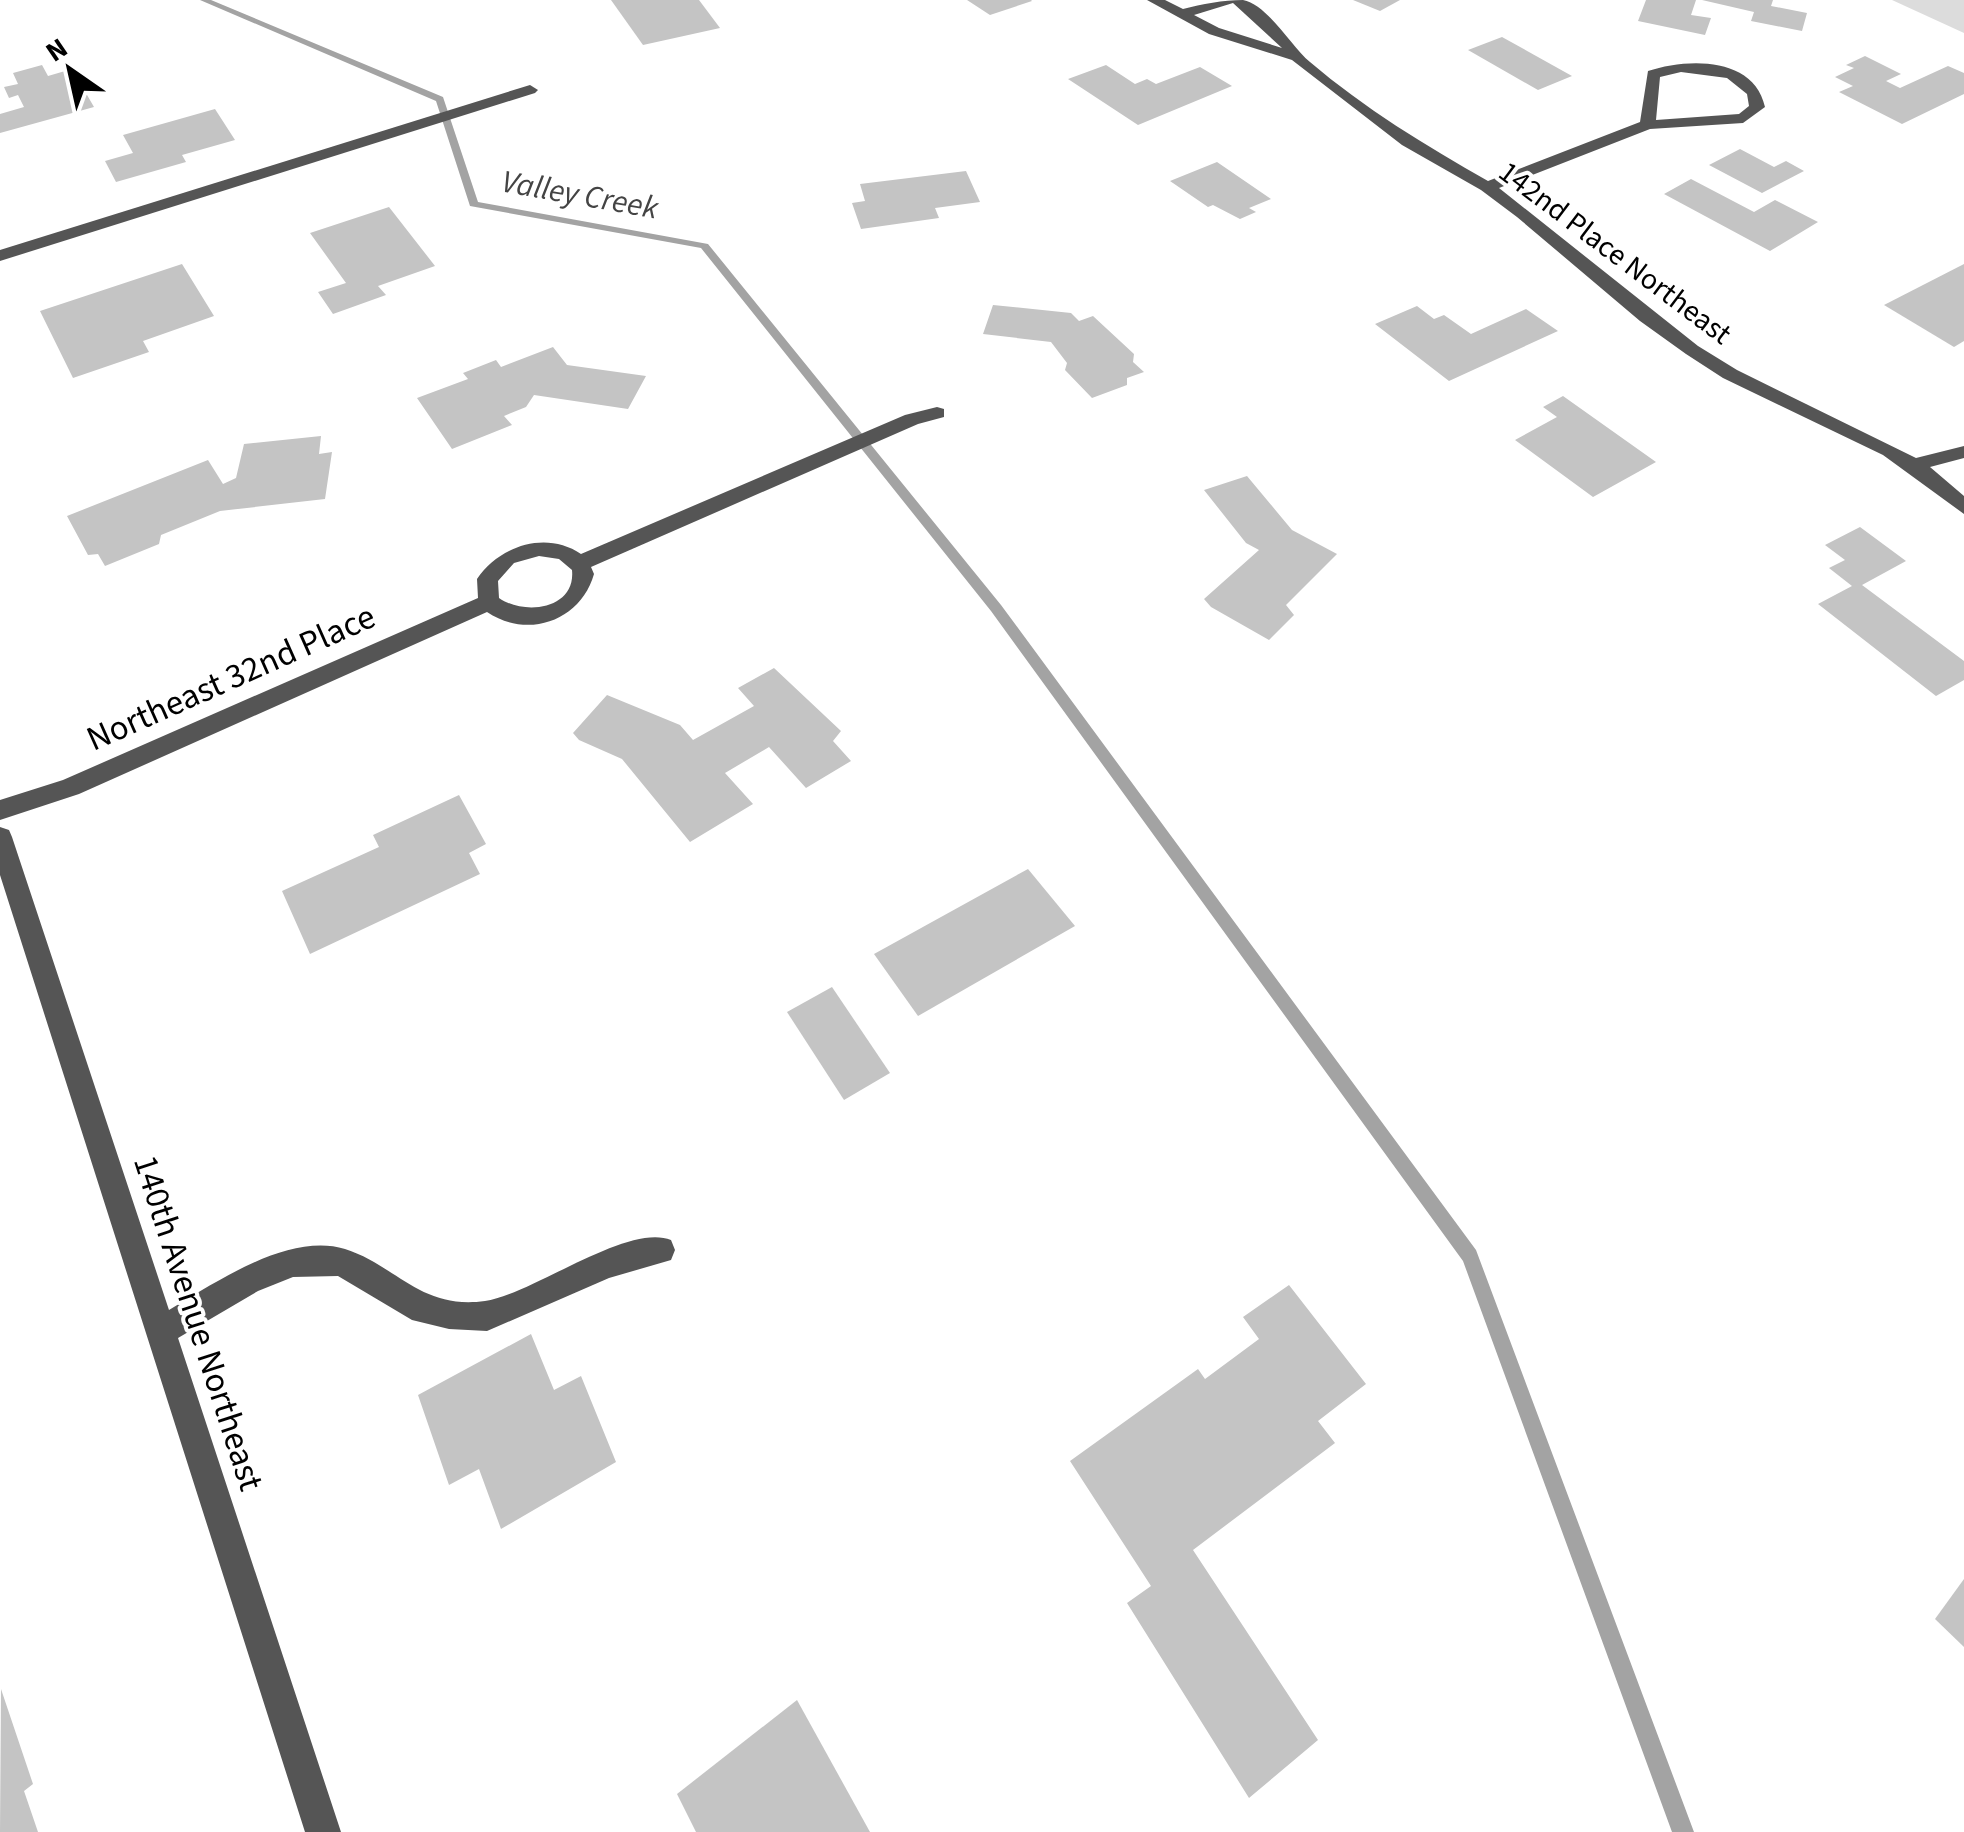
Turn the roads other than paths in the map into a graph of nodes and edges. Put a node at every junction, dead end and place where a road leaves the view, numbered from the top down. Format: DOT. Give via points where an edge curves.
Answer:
graph roads {
  1 [pos="1154,0"];
  2 [pos="1229,0"];
  3 [pos="1238,0"];
  4 [pos="1180,15"];
  5 [pos="1293,56"];
  6 [pos="530,90"];
  7 [pos="1648,125"];
  8 [pos="1487,187"];
  9 [pos="0,256"];
  10 [pos="938,413"];
  11 [pos="1964,452"];
  12 [pos="1913,465"];
  13 [pos="1964,507"];
  14 [pos="580,563"];
  15 [pos="488,602"];
  16 [pos="0,810"];
  17 [pos="0,837"];
  18 [pos="660,1250"];
  19 [pos="162,1331"];
  20 [pos="323,1832"];
  1 -- 4 [label="street, 142nd Place Northeast"];
  2 -- 4 [label="street"];
  3 -- 5 [label="street, 142nd Place Northeast" via="1277,32"];
  4 -- 5 [label="street, 142nd Place Northeast"];
  5 -- 8 [label="street, 142nd Place Northeast" via="1408,142"];
  6 -- 9 [label="street"];
  7 -- 7 [label="street" via="1653,74 1663,69 1724,72 1748,85 1758,100 1743,118"];
  7 -- 8 [label="street"];
  8 -- 12 [label="street, 142nd Place Northeast" via="1692,350"];
  10 -- 14 [label="street"];
  11 -- 12 [label="street"];
  12 -- 13 [label="street, 142nd Place Northeast"];
  14 -- 15 [label="street" via="556,550 523,551 494,568"];
  14 -- 15 [label="street" via="576,598 547,615 513,617"];
  15 -- 16 [label="street, Northeast 32nd Place" via="70,787"];
  17 -- 19 [label="street, 140th Avenue Northeast"];
  18 -- 19 [label="street" via="608,1264 487,1316 412,1305 341,1262 294,1263 249,1280"];
  19 -- 20 [label="street, 140th Avenue Northeast"];
}
